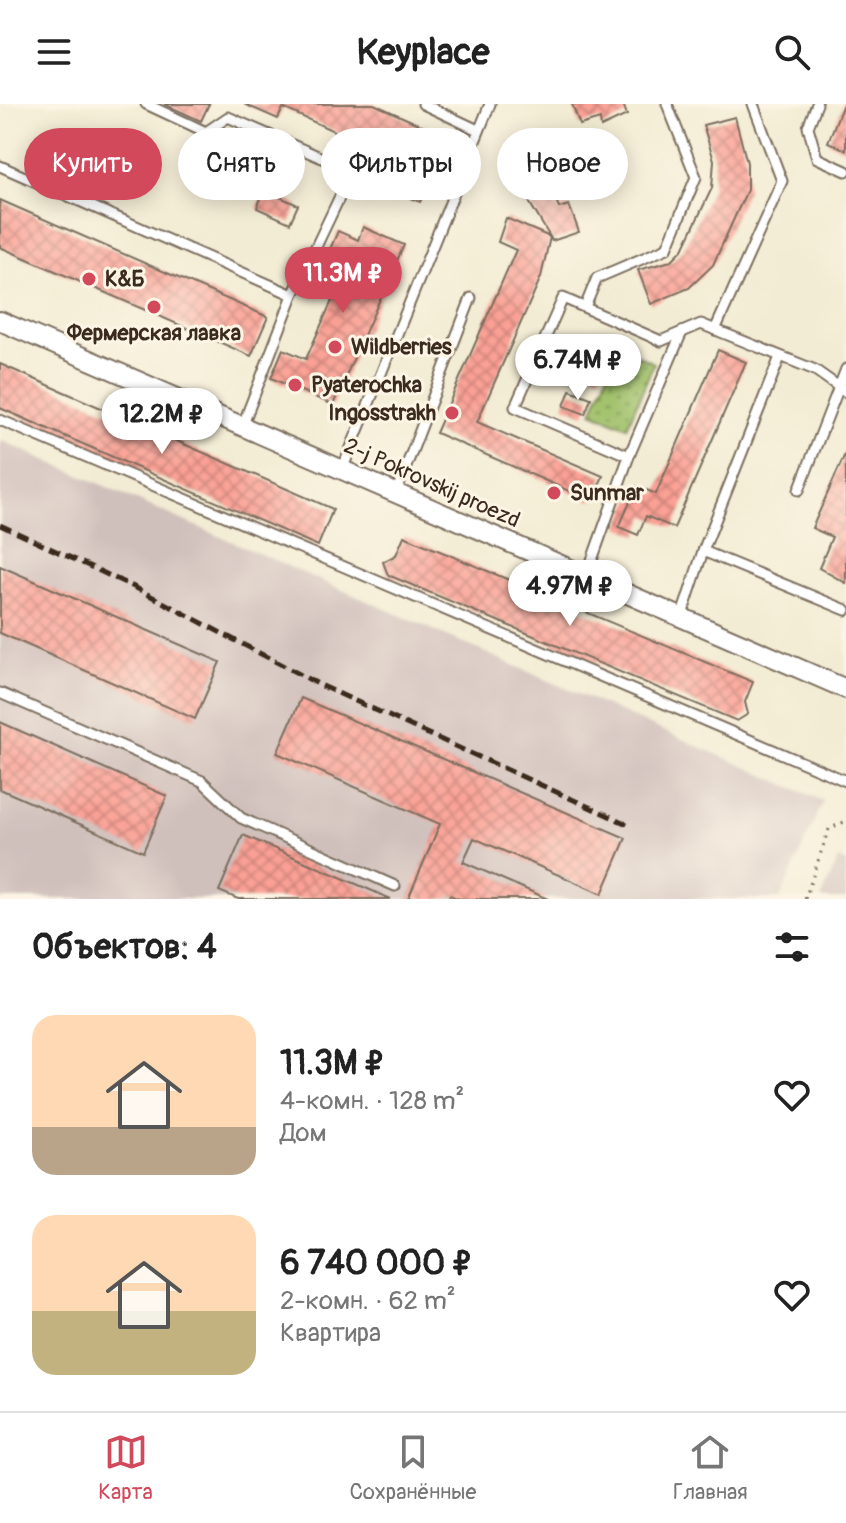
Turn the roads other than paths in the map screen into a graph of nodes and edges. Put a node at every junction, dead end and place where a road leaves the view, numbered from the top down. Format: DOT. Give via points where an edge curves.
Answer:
graph roads {
  1 [pos="146,104"];
  2 [pos="423,104"];
  3 [pos="490,104"];
  4 [pos="667,104"];
  5 [pos="753,104"];
  6 [pos="817,104"];
  7 [pos="474,128"];
  8 [pos="479,128"];
  9 [pos="0,166"];
  10 [pos="846,171"];
  11 [pos="450,200"];
  12 [pos="293,295"];
  13 [pos="471,298"];
  14 [pos="585,307"];
  15 [pos="0,321"];
  16 [pos="715,330"];
  17 [pos="682,332"];
  18 [pos="780,357"];
  19 [pos="846,369"];
  20 [pos="842,390"];
  21 [pos="0,420"];
  22 [pos="242,427"];
  23 [pos="629,456"];
  24 [pos="342,470"];
  25 [pos="799,490"];
  26 [pos="396,493"];
  27 [pos="703,551"];
  28 [pos="586,577"];
  29 [pos="846,610"];
  30 [pos="681,618"];
  31 [pos="846,689"];
  32 [pos="0,693"];
  33 [pos="846,781"];
  34 [pos="395,886"];
  1 -- 12 [label="lane" via="206,132 228,117 352,171"];
  2 -- 7 [label="lane"];
  3 -- 8 [label="lane"];
  4 -- 14 [label="lane" via="696,177 667,248 597,278"];
  5 -- 16 [label="lane" via="782,181"];
  6 -- 10 [label="lane" via="808,127 817,158"];
  9 -- 12 [label="lane"];
  11 -- 24 [label="lane"];
  12 -- 22 [label="lane"];
  13 -- 26 [label="lane"];
  14 -- 17 [label="lane" via="661,341"];
  14 -- 23 [label="lane" via="563,298 515,407"];
  15 -- 22 [label="street, 2-j Pokrovskij proezd"];
  16 -- 17 [label="lane" via="701,324"];
  16 -- 18 [label="lane"];
  17 -- 23 [label="lane"];
  18 -- 20 [label="lane" via="815,370"];
  18 -- 27 [label="lane"];
  19 -- 20 [label="lane"];
  20 -- 25 [label="lane"];
  21 -- 33 [label="lane"];
  22 -- 24 [label="street, 2-j Pokrovskij proezd"];
  23 -- 28 [label="lane"];
  24 -- 26 [label="street, 2-j Pokrovskij proezd"];
  26 -- 28 [label="street, 2-j Pokrovskij proezd"];
  27 -- 29 [label="lane"];
  27 -- 30 [label="lane"];
  28 -- 30 [label="street, 2-j Pokrovskij proezd"];
  30 -- 31 [label="street, 2-j Pokrovskij proezd"];
  32 -- 34 [label="lane" via="202,781 241,818"];
}
